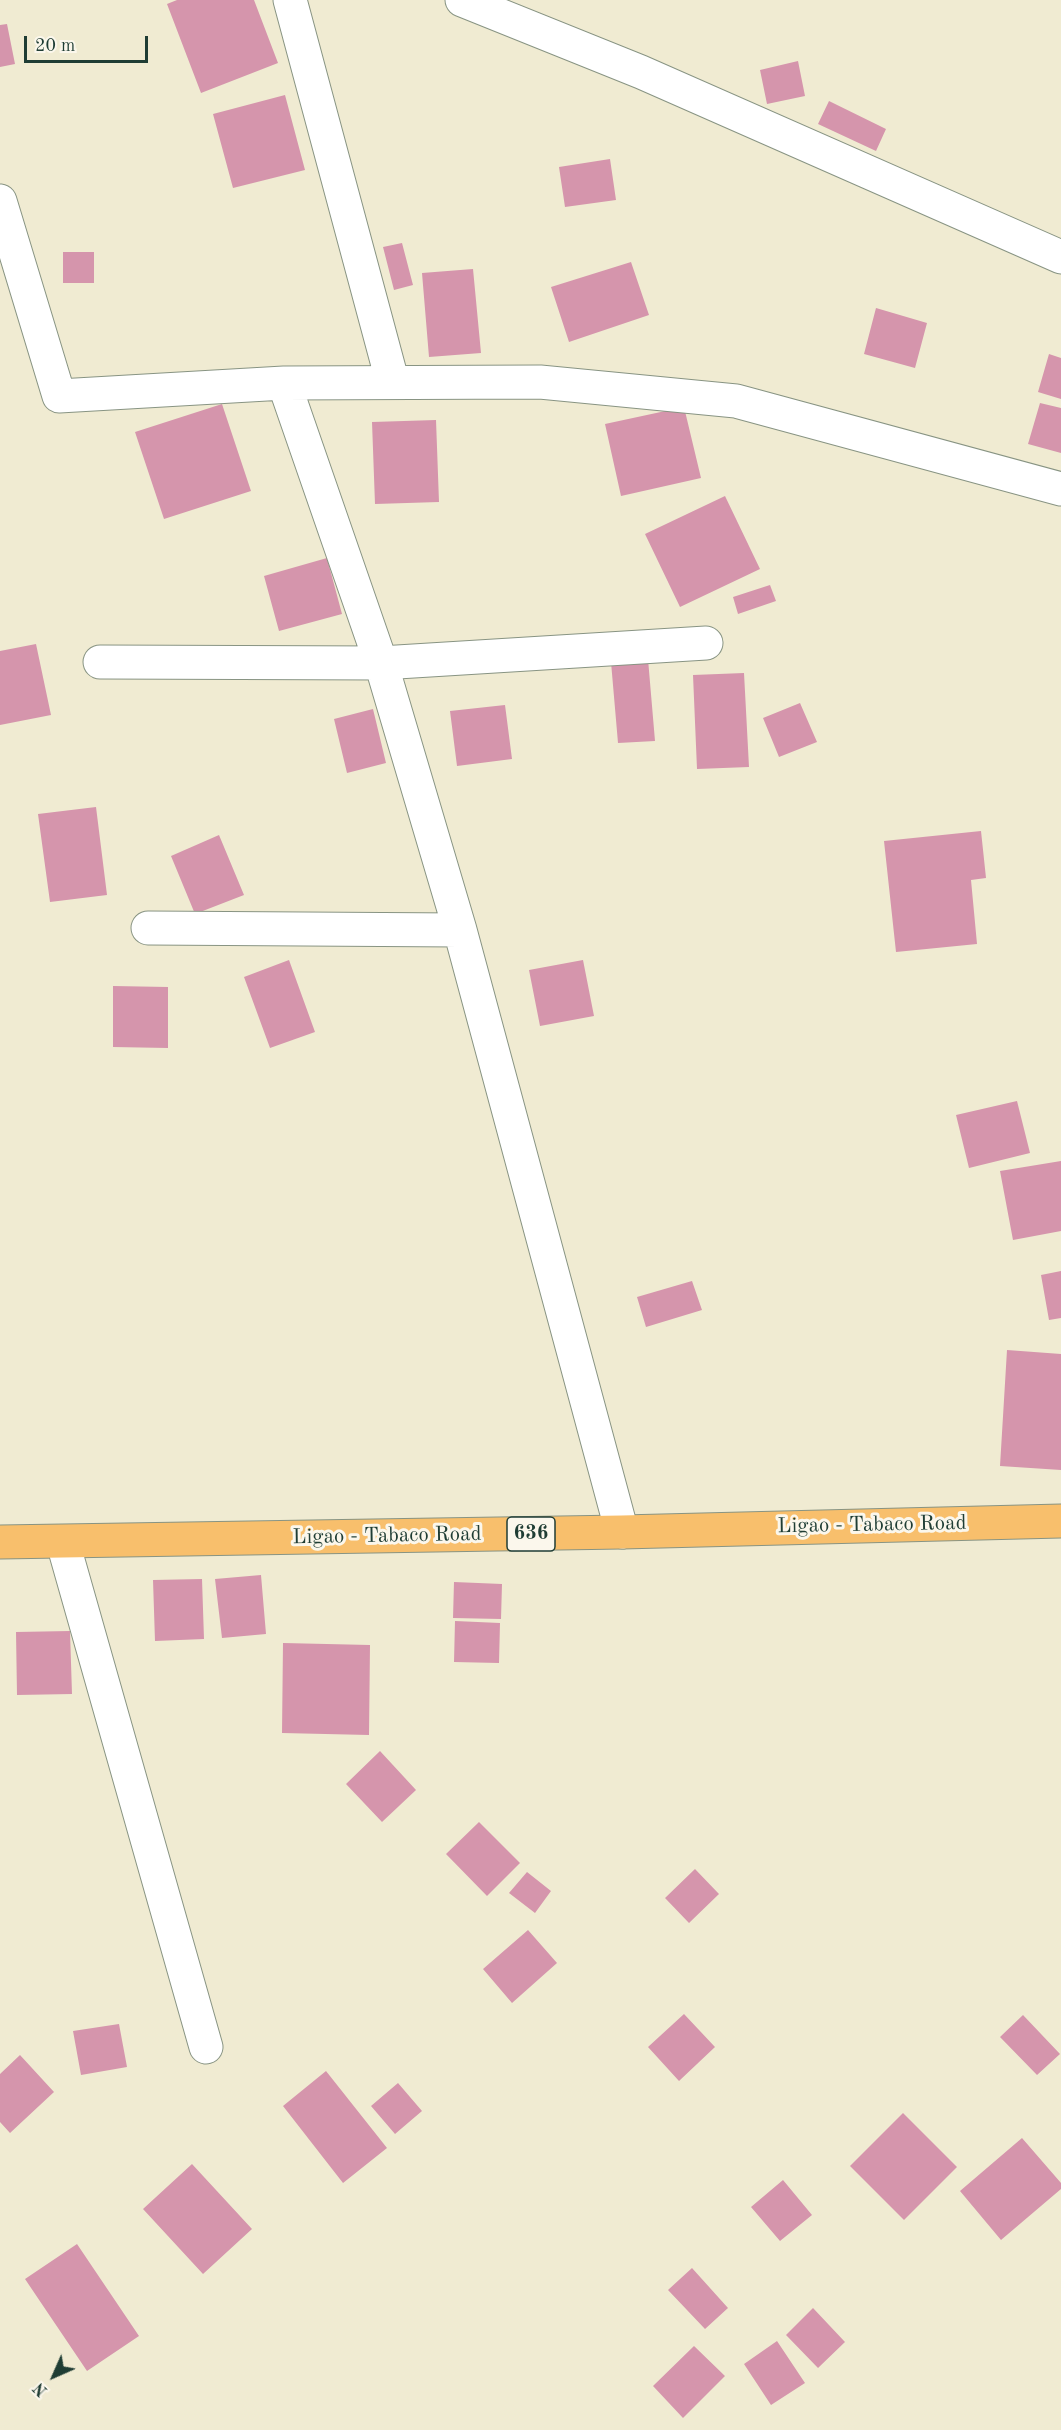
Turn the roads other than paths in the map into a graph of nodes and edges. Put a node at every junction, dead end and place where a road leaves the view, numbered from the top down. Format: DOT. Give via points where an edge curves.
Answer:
graph roads {
  1 [pos="290,0"];
  2 [pos="462,0"];
  3 [pos="0,201"];
  4 [pos="1061,257"];
  5 [pos="392,380"];
  6 [pos="284,383"];
  7 [pos="1061,489"];
  8 [pos="706,643"];
  9 [pos="100,662"];
  10 [pos="381,663"];
  11 [pos="148,928"];
  12 [pos="460,930"];
  13 [pos="1061,1521"];
  14 [pos="622,1532"];
  15 [pos="0,1542"];
  16 [pos="63,1543"];
  17 [pos="206,2047"];
  1 -- 5 [label="street"];
  2 -- 4 [label="street" via="641,72"];
  3 -- 6 [label="street" via="59,396"];
  5 -- 6 [label="street"];
  5 -- 7 [label="street" via="540,382 736,401"];
  6 -- 10 [label="street"];
  8 -- 10 [label="street"];
  9 -- 10 [label="street"];
  10 -- 12 [label="street"];
  11 -- 12 [label="street"];
  12 -- 14 [label="street"];
  13 -- 14 [label="main road, Ligao - Tabaco Road / 636"];
  14 -- 16 [label="main road, Ligao - Tabaco Road / 636"];
  15 -- 16 [label="main road, Ligao - Tabaco Road / 636"];
  16 -- 17 [label="street"];
}
